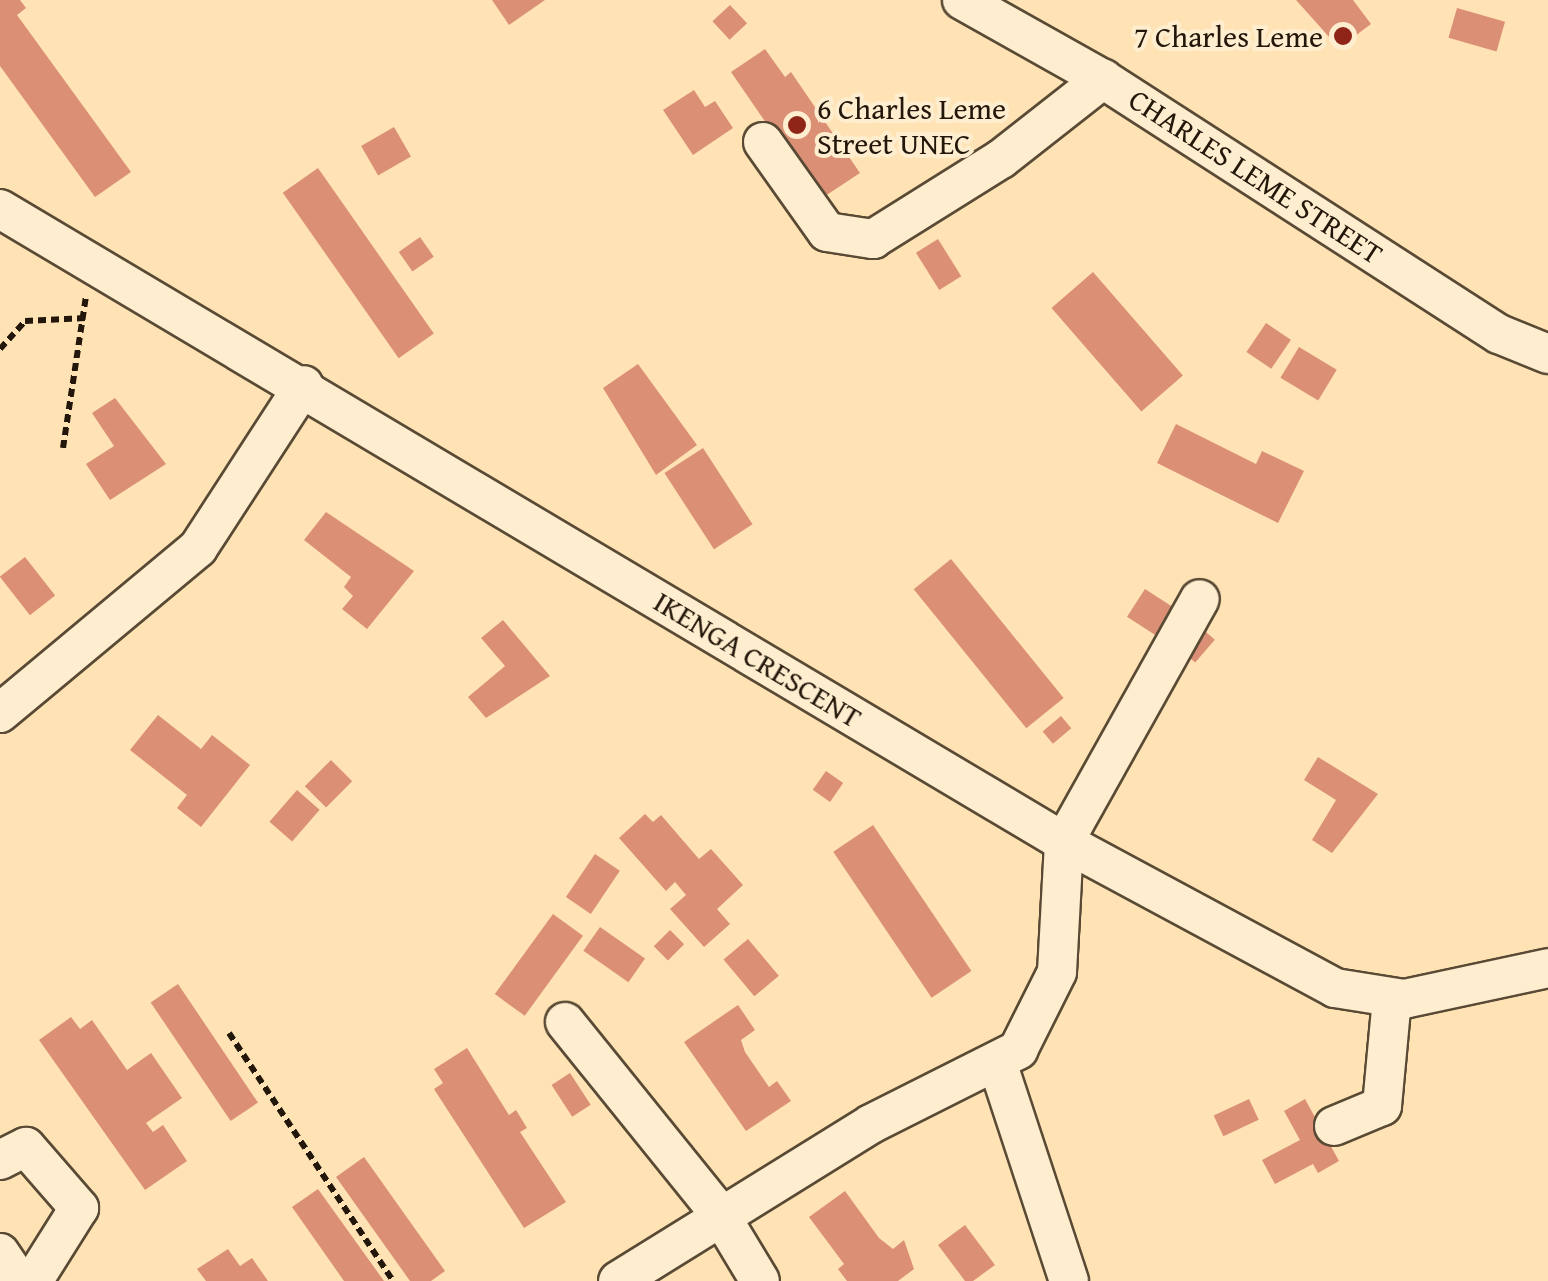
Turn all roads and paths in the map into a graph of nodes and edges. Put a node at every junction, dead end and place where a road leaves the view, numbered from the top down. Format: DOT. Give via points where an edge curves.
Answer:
graph roads {
  1 [pos="962,0"];
  2 [pos="1103,79"];
  3 [pos="763,142"];
  4 [pos="0,209"];
  5 [pos="87,260"];
  6 [pos="86,318"];
  7 [pos="0,350"];
  8 [pos="1548,354"];
  9 [pos="304,385"];
  10 [pos="63,448"];
  11 [pos="1200,599"];
  12 [pos="0,713"];
  13 [pos="1064,842"];
  14 [pos="1548,968"];
  15 [pos="1392,998"];
  16 [pos="565,1022"];
  17 [pos="229,1033"];
  18 [pos="998,1066"];
  19 [pos="1334,1126"];
  20 [pos="0,1160"];
  21 [pos="719,1212"];
  22 [pos="0,1253"];
  23 [pos="19,1281"];
  24 [pos="34,1281"];
  25 [pos="393,1281"];
  26 [pos="618,1281"];
  27 [pos="760,1281"];
  28 [pos="1069,1281"];
  1 -- 2 [label="street, CHARLES LEME STREET"];
  2 -- 3 [label="street" via="1001,159 873,239 827,232"];
  2 -- 8 [label="street, CHARLES LEME STREET" via="1499,334"];
  4 -- 5 [label="street, IKENGA CRESCENT"];
  5 -- 6 [label="path"];
  5 -- 9 [label="street, IKENGA CRESCENT"];
  6 -- 7 [label="path" via="25,322"];
  6 -- 10 [label="path"];
  9 -- 12 [label="street" via="198,548"];
  9 -- 13 [label="street, IKENGA CRESCENT"];
  11 -- 13 [label="street"];
  13 -- 15 [label="street, IKENGA CRESCENT" via="1335,988"];
  13 -- 18 [label="street" via="1052,992 1035,1029"];
  14 -- 15 [label="street, IKENGA CRESCENT"];
  15 -- 19 [label="street" via="1382,1106"];
  16 -- 21 [label="street"];
  17 -- 25 [label="path"];
  18 -- 21 [label="street" via="871,1124"];
  18 -- 28 [label="street"];
  20 -- 24 [label="street" via="26,1146 79,1208"];
  21 -- 26 [label="street"];
  21 -- 27 [label="street"];
  22 -- 23 [label="street"];
}
